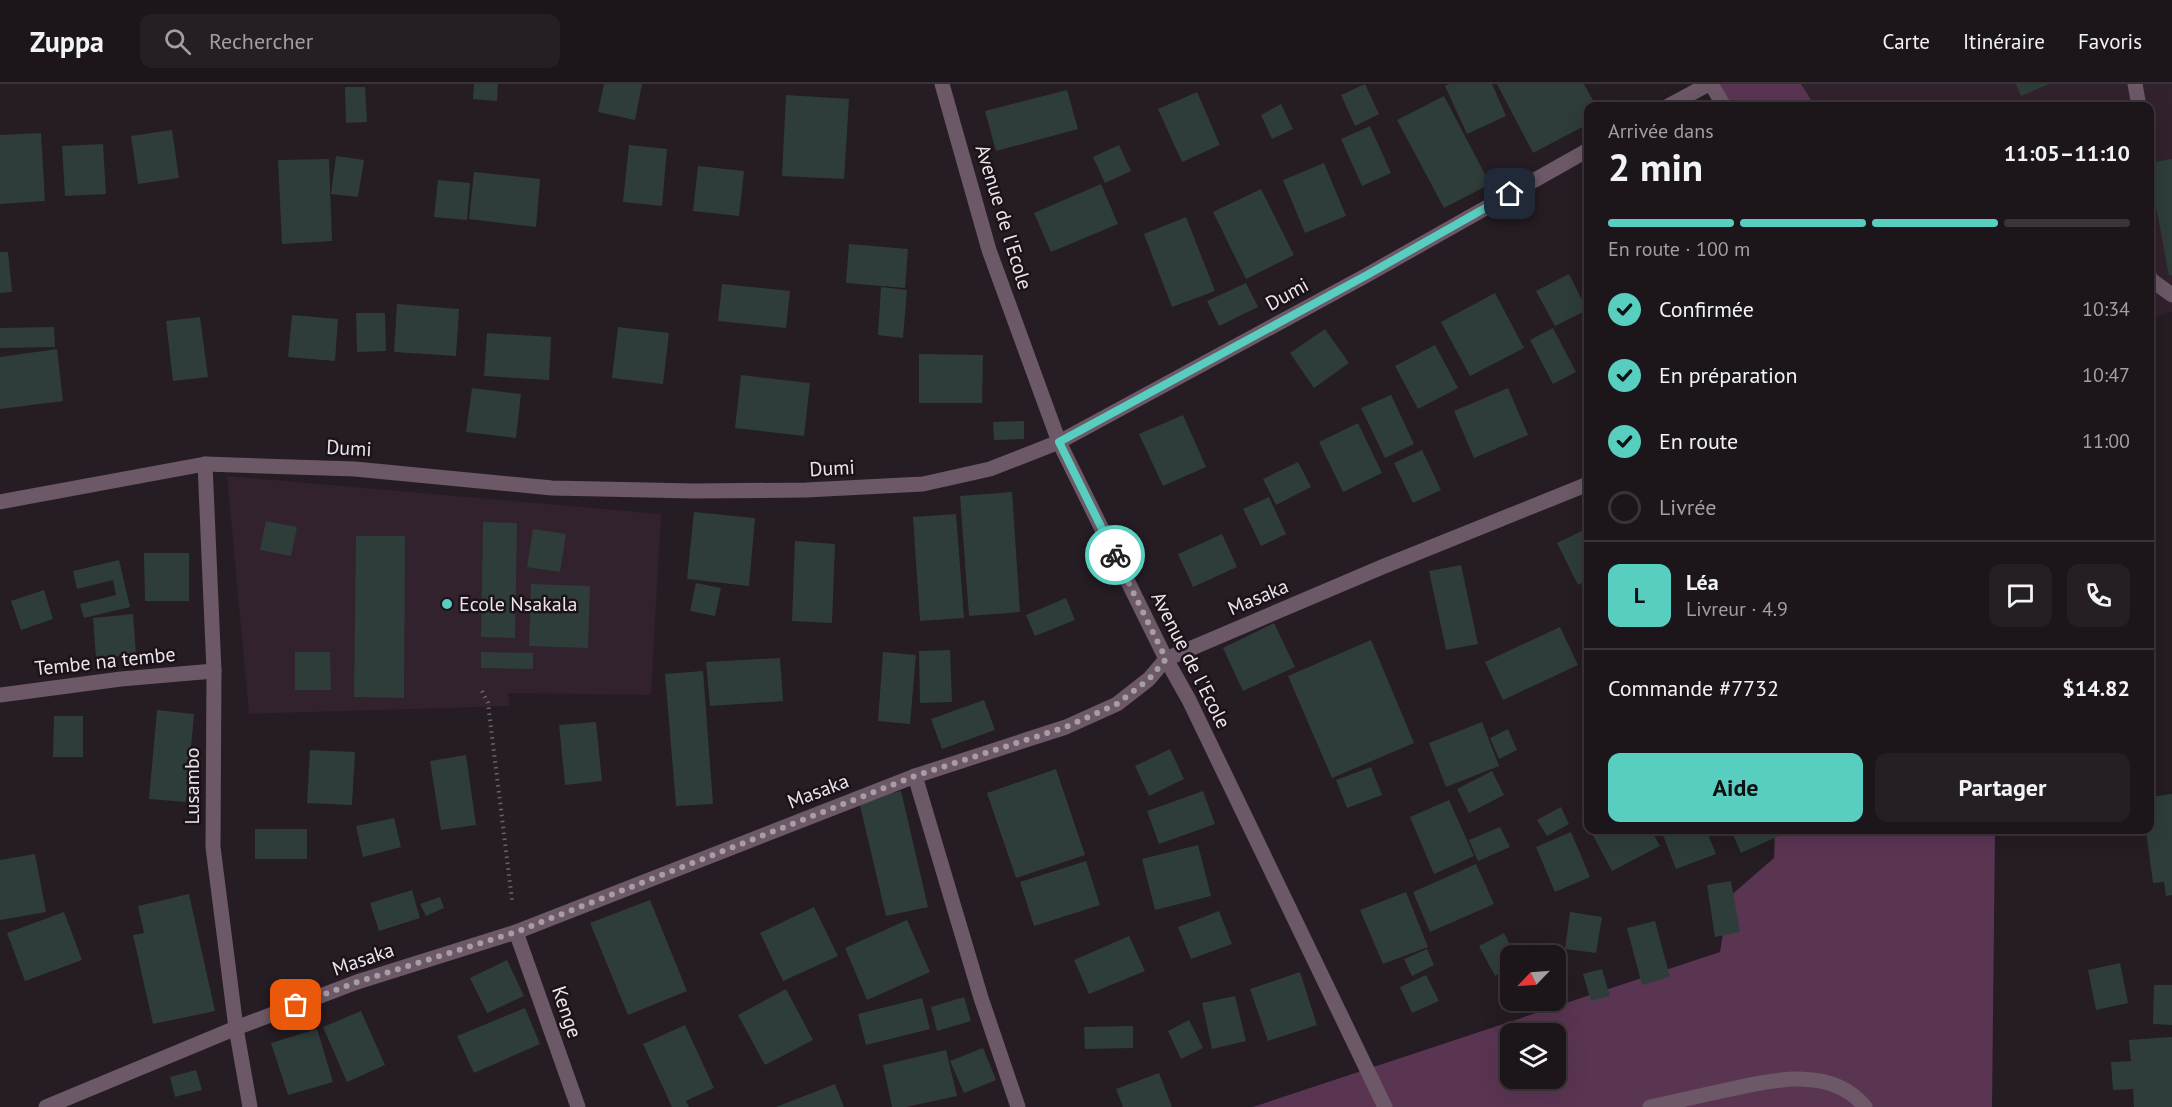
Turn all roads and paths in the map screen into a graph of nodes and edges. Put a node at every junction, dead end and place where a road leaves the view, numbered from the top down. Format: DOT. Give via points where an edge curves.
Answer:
graph roads {
  1 [pos="942,84"];
  2 [pos="1710,84"];
  3 [pos="2135,84"];
  4 [pos="1676,102"];
  5 [pos="1721,102"];
  6 [pos="2138,102"];
  7 [pos="1584,152"];
  8 [pos="2154,282"];
  9 [pos="2172,295"];
  10 [pos="1059,442"];
  11 [pos="205,464"];
  12 [pos="1584,486"];
  13 [pos="0,502"];
  14 [pos="1166,659"];
  15 [pos="214,671"];
  16 [pos="482,691"];
  17 [pos="0,695"];
  18 [pos="915,776"];
  19 [pos="516,932"];
  20 [pos="236,1028"];
  21 [pos="46,1107"];
  22 [pos="250,1107"];
  23 [pos="578,1107"];
  24 [pos="1018,1107"];
  25 [pos="1385,1107"];
  26 [pos="1650,1107"];
  27 [pos="1865,1107"];
  1 -- 10 [label="street, Avenue de l'Ecole" via="989,250"];
  2 -- 4 [label="street"];
  2 -- 5 [label="street"];
  3 -- 6 [label="street"];
  7 -- 10 [label="street, Dumi"];
  8 -- 9 [label="street"];
  10 -- 11 [label="street, Dumi" via="990,469 923,484 806,490 552,488 355,469"];
  10 -- 14 [label="street, Avenue de l'Ecole"];
  11 -- 13 [label="street, Dumi"];
  11 -- 15 [label="street, Lusambo"];
  12 -- 14 [label="street, Masaka"];
  14 -- 18 [label="street, Masaka" via="1149,679 1117,704 1066,727"];
  14 -- 25 [label="street, Avenue de l'Ecole"];
  15 -- 17 [label="street, Tembe na tembe"];
  15 -- 20 [label="street, Lusambo" via="213,847"];
  16 -- 19 [label="path" via="488,703"];
  18 -- 19 [label="street, Masaka"];
  18 -- 24 [label="street"];
  19 -- 20 [label="street, Masaka" via="357,982"];
  19 -- 23 [label="street, Kenge"];
  20 -- 21 [label="street, Masaka"];
  20 -- 22 [label="street, Lusambo"];
  26 -- 27 [label="street" via="1778,1079 1820,1080 1855,1095"];
}
